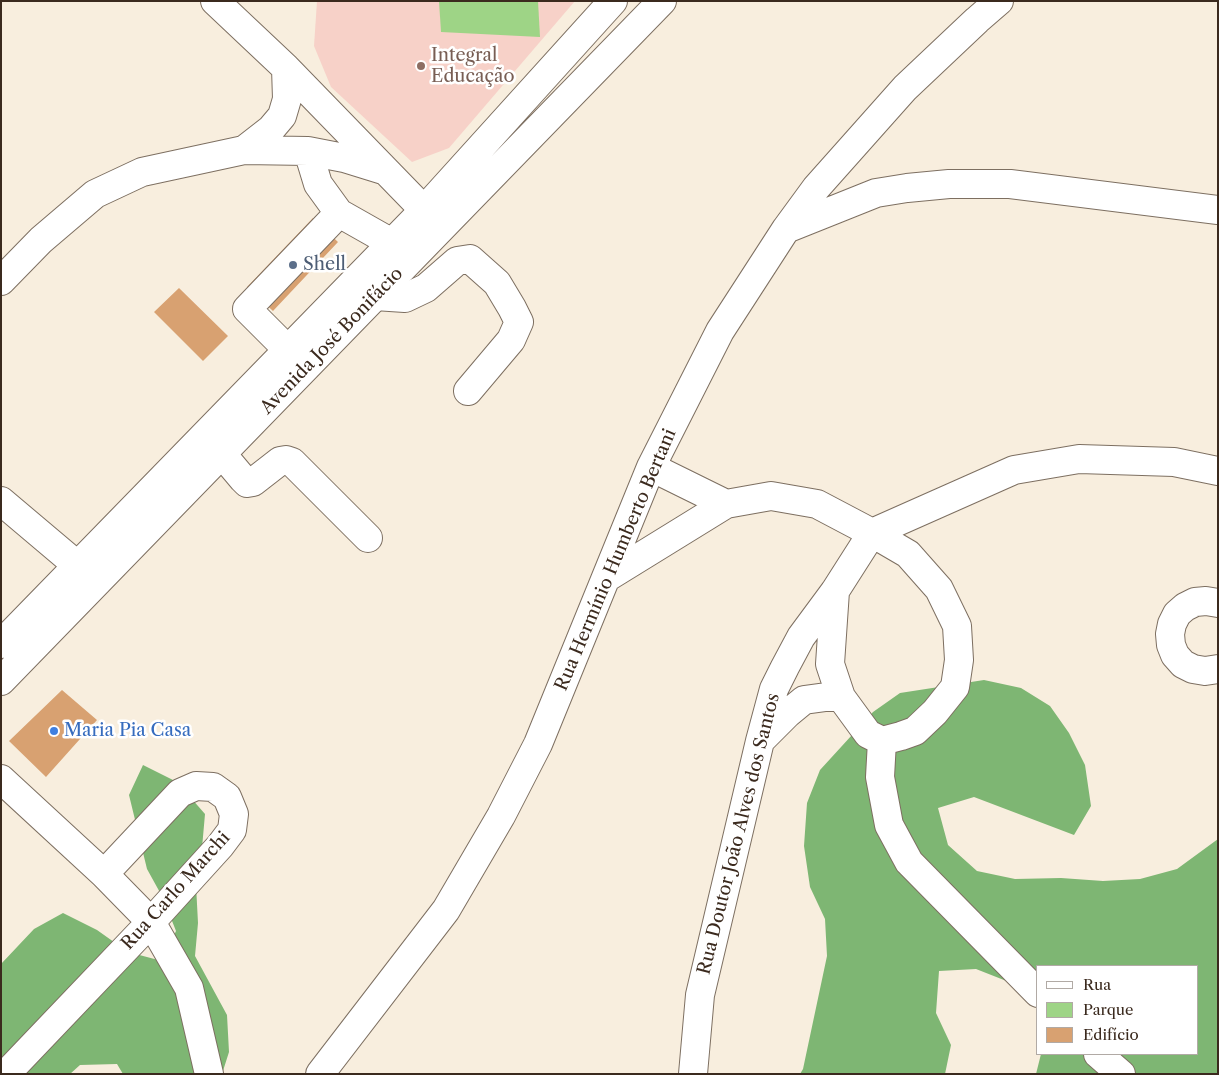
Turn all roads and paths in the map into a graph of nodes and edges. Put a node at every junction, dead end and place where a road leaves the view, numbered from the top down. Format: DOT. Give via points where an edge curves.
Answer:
graph roads {
  1 [pos="215,1"];
  2 [pos="613,1"];
  3 [pos="662,1"];
  4 [pos="1000,1"];
  5 [pos="286,68"];
  6 [pos="244,150"];
  7 [pos="308,151"];
  8 [pos="386,171"];
  9 [pos="424,210"];
  10 [pos="1218,210"];
  11 [pos="339,213"];
  12 [pos="786,229"];
  13 [pos="392,243"];
  14 [pos="1,282"];
  15 [pos="375,296"];
  16 [pos="288,350"];
  17 [pos="468,391"];
  18 [pos="222,454"];
  19 [pos="652,467"];
  20 [pos="1218,471"];
  21 [pos="1,500"];
  22 [pos="726,504"];
  23 [pos="872,533"];
  24 [pos="368,538"];
  25 [pos="78,566"];
  26 [pos="606,578"];
  27 [pos="835,591"];
  28 [pos="1218,603"];
  29 [pos="1,644"];
  30 [pos="1218,669"];
  31 [pos="1,681"];
  32 [pos="841,697"];
  33 [pos="760,741"];
  34 [pos="882,742"];
  35 [pos="1,779"];
  36 [pos="104,874"];
  37 [pos="151,922"];
  38 [pos="1036,991"];
  39 [pos="1099,1055"];
  40 [pos="6,1074"];
  41 [pos="210,1074"];
  42 [pos="320,1074"];
  43 [pos="693,1074"];
  44 [pos="1121,1074"];
  1 -- 5 [label="street"];
  2 -- 9 [label="street, Avenida José Bonifácio"];
  3 -- 15 [label="street, Avenida José Bonifácio"];
  4 -- 12 [label="street, Rua Hermínio Humberto Bertani" via="905,88 816,188"];
  5 -- 6 [label="street" via="287,99 282,116"];
  5 -- 8 [label="street"];
  6 -- 7 [label="street"];
  6 -- 14 [label="street" via="142,172 95,194 40,240"];
  7 -- 8 [label="street"];
  7 -- 11 [label="street" via="318,184"];
  8 -- 9 [label="street"];
  9 -- 13 [label="street, Avenida José Bonifácio"];
  10 -- 12 [label="street" via="1010,184 949,184 876,193"];
  11 -- 13 [label="street"];
  11 -- 16 [label="street" via="247,309"];
  12 -- 19 [label="street, Rua Hermínio Humberto Bertani" via="720,331"];
  13 -- 16 [label="street, Avenida José Bonifácio"];
  15 -- 17 [label="street" via="405,298 426,288 457,261 470,259 497,283 519,322 511,340"];
  15 -- 18 [label="street, Avenida José Bonifácio"];
  16 -- 25 [label="street, Avenida José Bonifácio"];
  18 -- 24 [label="street" via="248,483 280,461 292,462"];
  18 -- 31 [label="street, Avenida José Bonifácio"];
  19 -- 22 [label="street"];
  19 -- 26 [label="street, Rua Hermínio Humberto Bertani"];
  20 -- 23 [label="street" via="1174,462 1078,459 1014,470"];
  21 -- 25 [label="street"];
  22 -- 23 [label="street" via="771,496 817,504"];
  22 -- 26 [label="street"];
  23 -- 27 [label="street, Rua Doutor João Alves dos Santos"];
  23 -- 34 [label="street" via="908,554 939,589 957,626 959,660 956,687 935,712 915,731"];
  25 -- 29 [label="street, Avenida José Bonifácio"];
  26 -- 42 [label="street, Rua Hermínio Humberto Bertani" via="538,744 501,816 446,910"];
  27 -- 32 [label="street" via="830,664"];
  27 -- 33 [label="street, Rua Doutor João Alves dos Santos" via="801,637 774,689"];
  28 -- 30 [label="street" via="1206,600 1185,607 1177,614 1170,634 1175,655 1183,664 1205,671"];
  32 -- 33 [label="street" via="804,700"];
  32 -- 34 [label="street" via="868,734"];
  33 -- 43 [label="street, Rua Doutor João Alves dos Santos" via="700,995"];
  34 -- 38 [label="street" via="880,778 889,825 909,862"];
  35 -- 36 [label="street"];
  36 -- 37 [label="street"];
  36 -- 37 [label="street, Rua Carlo Marchi" via="180,793 196,786 213,787 227,797 234,814 232,830"];
  37 -- 40 [label="street, Rua Carlo Marchi"];
  37 -- 41 [label="street" via="188,988"];
  39 -- 44 [label="street"];
}
